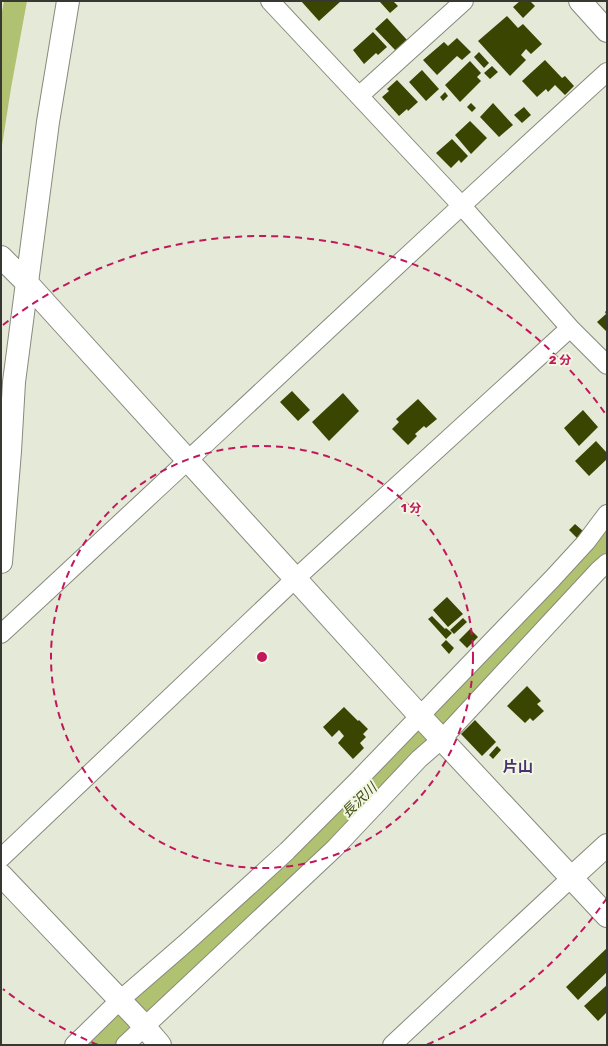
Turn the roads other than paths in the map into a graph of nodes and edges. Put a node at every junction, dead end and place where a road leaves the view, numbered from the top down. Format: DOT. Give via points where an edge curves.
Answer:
graph roads {
  1 [pos="68,1"];
  2 [pos="270,1"];
  3 [pos="464,1"];
  4 [pos="580,1"];
  5 [pos="607,31"];
  6 [pos="607,72"];
  7 [pos="359,96"];
  8 [pos="461,205"];
  9 [pos="1,257"];
  10 [pos="27,283"];
  11 [pos="570,328"];
  12 [pos="607,365"];
  13 [pos="188,461"];
  14 [pos="607,514"];
  15 [pos="1,562"];
  16 [pos="604,565"];
  17 [pos="295,578"];
  18 [pos="1,634"];
  19 [pos="421,717"];
  20 [pos="440,737"];
  21 [pos="607,845"];
  22 [pos="1,858"];
  23 [pos="1,875"];
  24 [pos="571,878"];
  25 [pos="607,916"];
  26 [pos="131,1012"];
  27 [pos="74,1045"];
  28 [pos="125,1045"];
  29 [pos="160,1045"];
  30 [pos="392,1045"];
  1 -- 10 [label="street" via="48,122"];
  2 -- 7 [label="street"];
  3 -- 7 [label="street"];
  4 -- 5 [label="street"];
  6 -- 8 [label="street"];
  7 -- 8 [label="street"];
  8 -- 11 [label="street"];
  8 -- 13 [label="street"];
  9 -- 10 [label="street"];
  10 -- 13 [label="street"];
  10 -- 15 [label="street" via="14,382"];
  11 -- 12 [label="street"];
  11 -- 17 [label="street"];
  13 -- 17 [label="street"];
  13 -- 18 [label="street"];
  14 -- 19 [label="street" via="586,542"];
  16 -- 20 [label="street"];
  17 -- 19 [label="street"];
  17 -- 22 [label="street"];
  19 -- 20 [label="street"];
  19 -- 26 [label="street" via="282,855 188,942"];
  20 -- 24 [label="street"];
  20 -- 26 [label="street" via="335,848"];
  21 -- 24 [label="street"];
  23 -- 26 [label="street"];
  24 -- 25 [label="street"];
  24 -- 30 [label="street"];
  26 -- 27 [label="street"];
  26 -- 28 [label="street"];
  26 -- 29 [label="street"];
}
